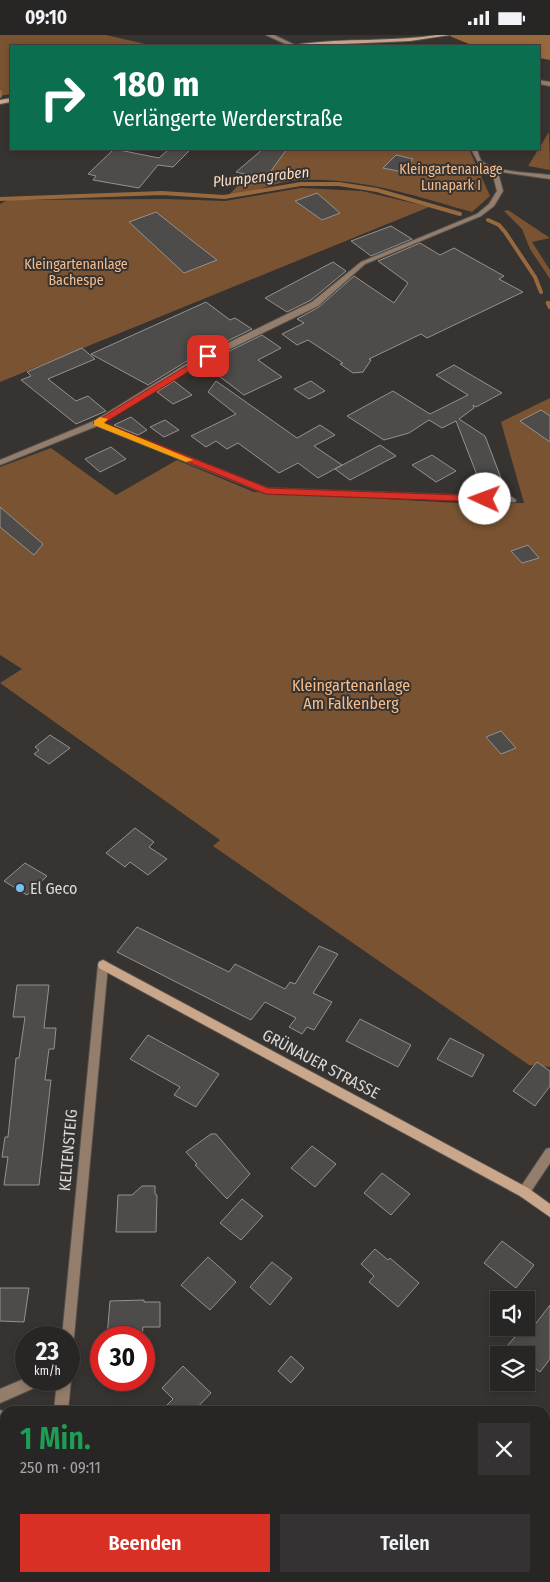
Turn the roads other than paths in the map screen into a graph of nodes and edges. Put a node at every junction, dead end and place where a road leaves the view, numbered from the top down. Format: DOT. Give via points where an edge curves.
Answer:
graph roads {
  1 [pos="269,35"];
  2 [pos="447,35"];
  3 [pos="372,44"];
  4 [pos="292,45"];
  5 [pos="307,45"];
  6 [pos="474,150"];
  7 [pos="498,171"];
  8 [pos="550,177"];
  9 [pos="97,423"];
  10 [pos="0,463"];
  11 [pos="512,499"];
  12 [pos="103,965"];
  13 [pos="550,1153"];
  14 [pos="524,1192"];
  15 [pos="550,1211"];
  16 [pos="69,1326"];
  17 [pos="15,1389"];
  18 [pos="63,1391"];
  19 [pos="0,1396"];
  20 [pos="61,1406"];
  1 -- 4 [label="street"];
  2 -- 3 [label="street"];
  3 -- 5 [label="street" via="333,41"];
  6 -- 7 [label="street" via="481,163"];
  7 -- 8 [label="street"];
  7 -- 9 [label="street" via="496,177 500,191 492,205 479,215 363,263 315,304 194,363"];
  9 -- 10 [label="street"];
  9 -- 11 [label="street" via="266,491"];
  12 -- 14 [label="street, GRÜNAUER STRASSE"];
  12 -- 16 [label="street, KELTENSTEIG"];
  13 -- 14 [label="street"];
  14 -- 15 [label="street, GRÜNAUER STRASSE"];
  17 -- 19 [label="street"];
  18 -- 20 [label="street"];
}
